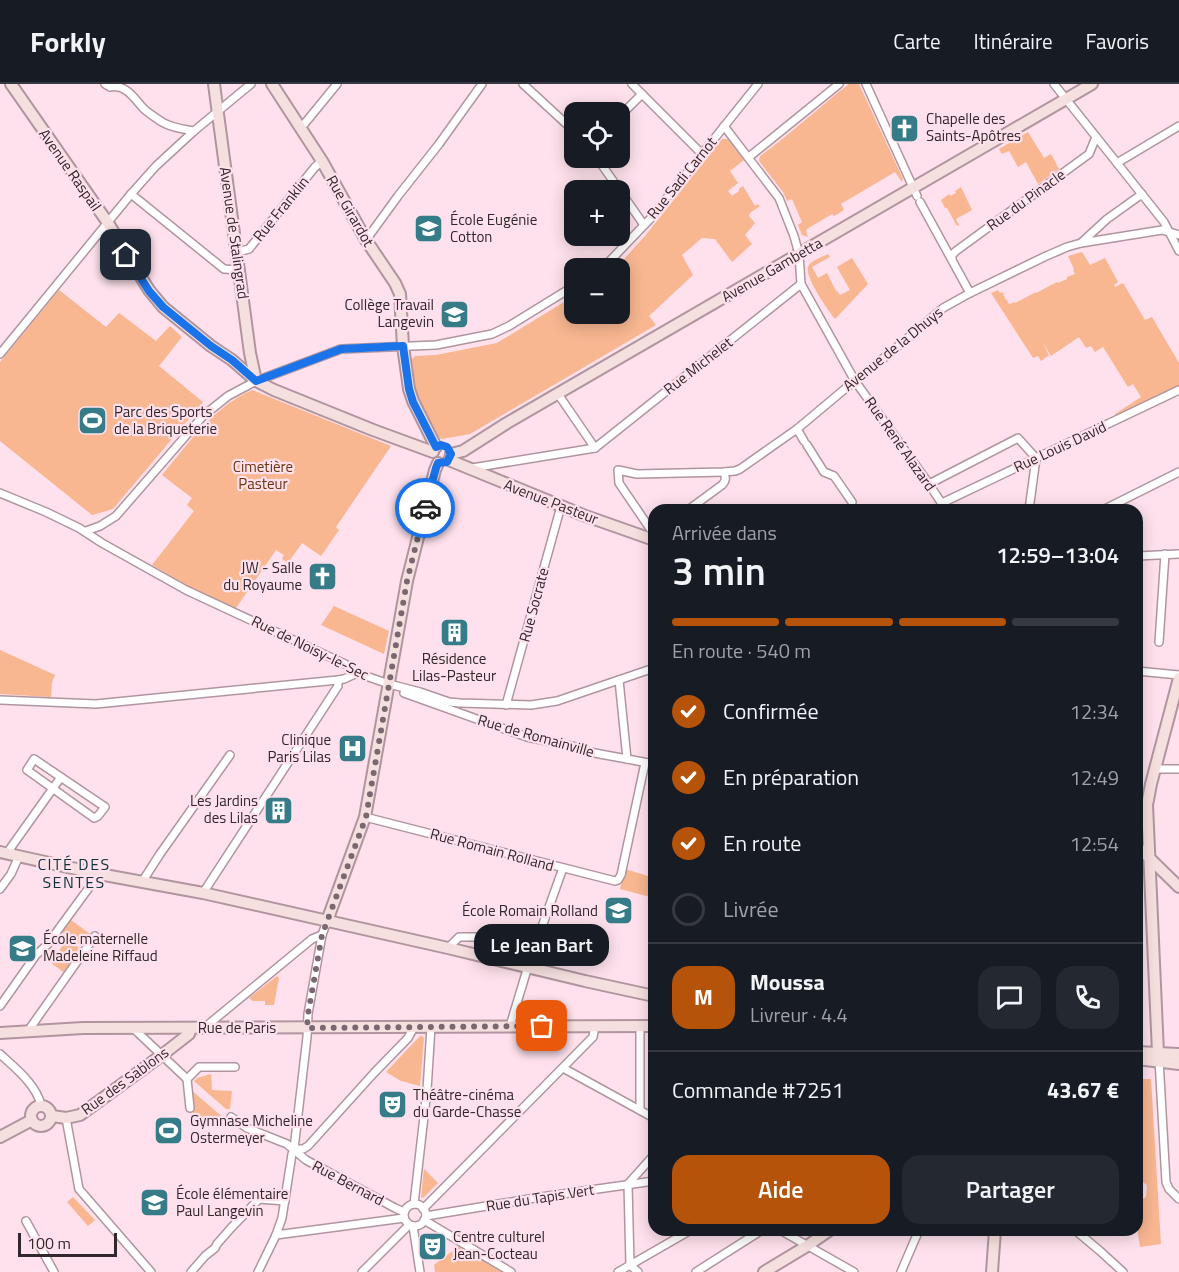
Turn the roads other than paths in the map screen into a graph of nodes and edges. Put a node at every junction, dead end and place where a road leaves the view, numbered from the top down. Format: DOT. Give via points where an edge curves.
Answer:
graph roads {
  1 [pos="11,84"];
  2 [pos="105,84"];
  3 [pos="214,84"];
  4 [pos="251,84"];
  5 [pos="272,84"];
  6 [pos="337,84"];
  7 [pos="482,84"];
  8 [pos="523,84"];
  9 [pos="632,84"];
  10 [pos="758,84"];
  11 [pos="839,84"];
  12 [pos="866,84"];
  13 [pos="1054,84"];
  14 [pos="1092,84"];
  15 [pos="642,94"];
  16 [pos="1066,99"];
  17 [pos="630,106"];
  18 [pos="217,111"];
  19 [pos="564,122"];
  20 [pos="724,126"];
  21 [pos="1179,126"];
  22 [pos="301,128"];
  23 [pos="194,131"];
  24 [pos="1096,136"];
  25 [pos="702,154"];
  26 [pos="749,157"];
  27 [pos="322,160"];
  28 [pos="1117,163"];
  29 [pos="604,168"];
  30 [pos="131,194"];
  31 [pos="1142,194"];
  32 [pos="916,195"];
  33 [pos="108,223"];
  34 [pos="644,225"];
  35 [pos="1169,231"];
  36 [pos="1179,235"];
  37 [pos="366,240"];
  38 [pos="1081,243"];
  39 [pos="1179,251"];
  40 [pos="237,252"];
  41 [pos="799,254"];
  42 [pos="613,258"];
  43 [pos="952,259"];
  44 [pos="239,270"];
  45 [pos="801,285"];
  46 [pos="564,292"];
  47 [pos="970,293"];
  48 [pos="403,346"];
  49 [pos="0,354"];
  50 [pos="256,381"];
  51 [pos="855,381"];
  52 [pos="1179,390"];
  53 [pos="558,394"];
  54 [pos="797,429"];
  55 [pos="595,447"];
  56 [pos="434,449"];
  57 [pos="1036,458"];
  58 [pos="446,459"];
  59 [pos="468,468"];
  60 [pos="724,472"];
  61 [pos="1179,472"];
  62 [pos="929,484"];
  63 [pos="0,493"];
  64 [pos="852,502"];
  65 [pos="696,504"];
  66 [pos="943,504"];
  67 [pos="948,504"];
  68 [pos="1030,504"];
  69 [pos="1115,504"];
  70 [pos="561,506"];
  71 [pos="648,528"];
  72 [pos="86,531"];
  73 [pos="648,535"];
  74 [pos="1165,554"];
  75 [pos="1179,554"];
  76 [pos="1143,556"];
  77 [pos="1159,642"];
  78 [pos="648,670"];
  79 [pos="1143,672"];
  80 [pos="357,673"];
  81 [pos="1179,676"];
  82 [pos="338,680"];
  83 [pos="619,680"];
  84 [pos="389,684"];
  85 [pos="0,700"];
  86 [pos="506,705"];
  87 [pos="459,707"];
  88 [pos="230,755"];
  89 [pos="627,759"];
  90 [pos="645,763"];
  91 [pos="648,763"];
  92 [pos="1156,769"];
  93 [pos="1179,769"];
  94 [pos="62,777"];
  95 [pos="53,789"];
  96 [pos="366,817"];
  97 [pos="4,852"];
  98 [pos="1143,852"];
  99 [pos="20,856"];
  100 [pos="1150,860"];
  101 [pos="563,868"];
  102 [pos="99,874"];
  103 [pos="142,882"];
  104 [pos="1179,887"];
  105 [pos="0,889"];
  106 [pos="203,893"];
  107 [pos="327,921"];
  108 [pos="322,935"];
  109 [pos="95,936"];
  110 [pos="536,944"];
  111 [pos="448,948"];
  112 [pos="528,967"];
  113 [pos="648,995"];
  114 [pos="0,1006"];
  115 [pos="510,1026"];
  116 [pos="595,1026"];
  117 [pos="640,1026"];
  118 [pos="648,1026"];
  119 [pos="414,1027"];
  120 [pos="431,1027"];
  121 [pos="133,1028"];
  122 [pos="191,1028"];
  123 [pos="307,1028"];
  124 [pos="203,1029"];
  125 [pos="28,1031"];
  126 [pos="0,1033"];
  127 [pos="0,1054"];
  128 [pos="1143,1054"];
  129 [pos="1179,1054"];
  130 [pos="162,1055"];
  131 [pos="1159,1058"];
  132 [pos="1143,1060"];
  133 [pos="1179,1064"];
  134 [pos="235,1067"];
  135 [pos="563,1068"];
  136 [pos="187,1079"];
  137 [pos="40,1105"];
  138 [pos="190,1108"];
  139 [pos="640,1110"];
  140 [pos="648,1115"];
  141 [pos="52,1116"];
  142 [pos="231,1117"];
  143 [pos="66,1118"];
  144 [pos="32,1120"];
  145 [pos="0,1137"];
  146 [pos="294,1149"];
  147 [pos="648,1162"];
  148 [pos="648,1182"];
  149 [pos="628,1184"];
  150 [pos="1179,1199"];
  151 [pos="285,1201"];
  152 [pos="414,1204"];
  153 [pos="424,1215"];
  154 [pos="408,1220"];
  155 [pos="26,1221"];
  156 [pos="276,1235"];
  157 [pos="681,1236"];
  158 [pos="753,1236"];
  159 [pos="790,1236"];
  160 [pos="821,1236"];
  161 [pos="916,1236"];
  162 [pos="994,1236"];
  163 [pos="1082,1236"];
  164 [pos="807,1246"];
  165 [pos="630,1265"];
  166 [pos="54,1272"];
  167 [pos="151,1272"];
  168 [pos="191,1272"];
  169 [pos="258,1272"];
  170 [pos="362,1272"];
  171 [pos="420,1272"];
  172 [pos="511,1272"];
  173 [pos="618,1272"];
  174 [pos="638,1272"];
  175 [pos="696,1272"];
  176 [pos="764,1272"];
  177 [pos="854,1272"];
  178 [pos="901,1272"];
  179 [pos="992,1272"];
  180 [pos="1123,1272"];
  1 -- 33 [label="main road, Avenue Raspail"];
  2 -- 23 [label="street" via="122,86 162,122"];
  3 -- 18 [label="main road, Avenue de Stalingrad"];
  4 -- 18 [label="street"];
  5 -- 22 [label="main road, Rue Girardot"];
  6 -- 22 [label="street"];
  7 -- 37 [label="street"];
  8 -- 19 [label="street"];
  9 -- 15 [label="street"];
  10 -- 20 [label="street, Rue Sadi Carnot"];
  11 -- 26 [label="street"];
  12 -- 32 [label="street"];
  13 -- 16 [label="street"];
  14 -- 16 [label="main road, Avenue Gambetta"];
  15 -- 17 [label="street"];
  15 -- 25 [label="street"];
  16 -- 24 [label="street"];
  16 -- 32 [label="main road, Avenue Gambetta"];
  18 -- 23 [label="street"];
  18 -- 40 [label="main road, Avenue de Stalingrad"];
  20 -- 25 [label="street, Rue Sadi Carnot"];
  20 -- 26 [label="street, Rue René Alazard"];
  21 -- 28 [label="street"];
  22 -- 27 [label="main road, Rue Girardot"];
  23 -- 30 [label="street"];
  24 -- 28 [label="street"];
  24 -- 43 [label="street, Rue du Pinacle" via="1089,154 956,251"];
  25 -- 34 [label="street, Rue Sadi Carnot"];
  26 -- 41 [label="street, Rue René Alazard" via="779,198"];
  27 -- 37 [label="main road, Rue Girardot"];
  27 -- 40 [label="street, Rue Franklin" via="249,249"];
  28 -- 31 [label="street"];
  29 -- 34 [label="street"];
  30 -- 33 [label="street"];
  30 -- 44 [label="street" via="224,269"];
  31 -- 35 [label="street"];
  31 -- 38 [label="street"];
  32 -- 41 [label="main road, Avenue Gambetta"];
  32 -- 43 [label="street"];
  33 -- 49 [label="street"];
  33 -- 50 [label="main road, Avenue Raspail" via="159,303"];
  34 -- 42 [label="street, Rue Sadi Carnot"];
  35 -- 36 [label="street, Avenue de la Dhuys"];
  35 -- 38 [label="street, Avenue de la Dhuys"];
  35 -- 39 [label="street"];
  37 -- 48 [label="main road, Rue Girardot" via="400,294"];
  38 -- 47 [label="street, Avenue de la Dhuys"];
  40 -- 44 [label="main road, Avenue de Stalingrad"];
  41 -- 45 [label="street, Rue René Alazard"];
  41 -- 53 [label="main road, Avenue Gambetta"];
  43 -- 47 [label="street"];
  44 -- 50 [label="main road, Avenue de Stalingrad"];
  45 -- 51 [label="street, Rue René Alazard"];
  45 -- 55 [label="street, Rue Michelet"];
  46 -- 48 [label="street" via="492,334 436,345"];
  47 -- 51 [label="street, Avenue de la Dhuys" via="935,314"];
  48 -- 50 [label="street" via="341,349"];
  48 -- 56 [label="main road, Rue Girardot" via="409,389"];
  50 -- 56 [label="main road" via="373,430"];
  50 -- 72 [label="street" via="203,416 116,516"];
  51 -- 54 [label="street, Avenue de la Dhuys"];
  51 -- 62 [label="street, Rue René Alazard"];
  52 -- 57 [label="street, Rue Louis David"];
  53 -- 55 [label="street"];
  53 -- 58 [label="main road, Avenue Gambetta"];
  54 -- 60 [label="street, Avenue de la Dhuys" via="740,469"];
  54 -- 64 [label="street" via="824,472 834,476"];
  55 -- 59 [label="street"];
  56 -- 58 [label="main road, Rue Girardot" via="433,458"];
  56 -- 58 [label="main road, Avenue Pasteur" via="447,447"];
  57 -- 62 [label="street" via="1018,438"];
  57 -- 67 [label="street, Rue Louis David"];
  57 -- 68 [label="street"];
  58 -- 59 [label="main road, Avenue Pasteur"];
  58 -- 84 [label="main road" via="435,470 407,581"];
  59 -- 70 [label="main road, Avenue Pasteur"];
  60 -- 65 [label="street" via="725,482"];
  60 -- 71 [label="street, Avenue de la Dhuys" via="637,474 618,470 619,483"];
  61 -- 69 [label="street"];
  62 -- 66 [label="street, Rue René Alazard"];
  63 -- 72 [label="street, Rue de Noisy-le-Sec"];
  70 -- 73 [label="main road, Avenue Pasteur"];
  70 -- 86 [label="street, Rue Socrate"];
  72 -- 80 [label="street, Rue de Noisy-le-Sec" via="186,590"];
  74 -- 75 [label="street"];
  74 -- 76 [label="street"];
  74 -- 77 [label="street"];
  78 -- 83 [label="street"];
  79 -- 81 [label="street"];
  80 -- 82 [label="street"];
  80 -- 84 [label="street, Rue de Noisy-le-Sec"];
  81 -- 92 [label="main road"];
  82 -- 85 [label="street" via="96,704"];
  82 -- 106 [label="street" via="338,686"];
  83 -- 86 [label="street" via="557,701"];
  83 -- 89 [label="street"];
  84 -- 87 [label="street, Rue de Romainville" via="403,692"];
  84 -- 96 [label="main road"];
  86 -- 87 [label="street"];
  87 -- 89 [label="street, Rue de Romainville" via="465,716 527,737"];
  88 -- 103 [label="street"];
  89 -- 90 [label="street, Rue de Romainville"];
  90 -- 91 [label="street, Rue de Romainville"];
  90 -- 101 [label="street, Rue Romain Rolland" via="618,880"];
  92 -- 93 [label="street"];
  92 -- 100 [label="main road" via="1147,805"];
  94 -- 95 [label="street"];
  94 -- 95 [label="street" via="34,759 27,770"];
  94 -- 95 [label="street" via="105,807 94,818"];
  95 -- 97 [label="street"];
  96 -- 101 [label="street, Rue Romain Rolland"];
  96 -- 107 [label="main road"];
  97 -- 99 [label="main road"];
  98 -- 100 [label="main road"];
  99 -- 102 [label="main road"];
  99 -- 105 [label="street"];
  100 -- 104 [label="main road"];
  100 -- 131 [label="main road"];
  101 -- 110 [label="street"];
  102 -- 103 [label="main road"];
  102 -- 114 [label="street"];
  103 -- 106 [label="main road"];
  106 -- 107 [label="main road"];
  107 -- 108 [label="street"];
  107 -- 111 [label="main road"];
  108 -- 123 [label="street"];
  108 -- 124 [label="street" via="312,939"];
  109 -- 125 [label="street"];
  110 -- 111 [label="street" via="512,937 459,937"];
  110 -- 112 [label="street"];
  111 -- 112 [label="main road"];
  112 -- 113 [label="main road"];
  112 -- 115 [label="street"];
  115 -- 116 [label="main road, Rue de Paris"];
  115 -- 120 [label="main road, Rue de Paris"];
  116 -- 117 [label="main road, Rue de Paris"];
  116 -- 135 [label="street" via="593,1037"];
  117 -- 118 [label="main road, Rue de Paris"];
  117 -- 139 [label="street"];
  119 -- 120 [label="main road, Rue de Paris"];
  119 -- 123 [label="main road, Rue de Paris"];
  119 -- 146 [label="street" via="308,1146"];
  120 -- 152 [label="street"];
  121 -- 122 [label="main road, Rue de Paris"];
  121 -- 125 [label="main road, Rue de Paris"];
  121 -- 130 [label="street"];
  122 -- 124 [label="main road, Rue de Paris"];
  122 -- 130 [label="main road, Rue des Sablons" via="189,1034"];
  123 -- 124 [label="main road, Rue de Paris"];
  123 -- 146 [label="street"];
  125 -- 126 [label="main road, Rue de Paris"];
  127 -- 137 [label="street" via="23,1076 39,1097"];
  128 -- 131 [label="main road"];
  129 -- 131 [label="main road"];
  130 -- 136 [label="street"];
  130 -- 143 [label="main road, Rue des Sablons" via="80,1115"];
  131 -- 132 [label="main road"];
  131 -- 133 [label="main road"];
  131 -- 150 [label="street" via="1166,1182"];
  134 -- 136 [label="street" via="199,1067"];
  135 -- 139 [label="street"];
  135 -- 153 [label="street"];
  136 -- 138 [label="street"];
  137 -- 141 [label="main road" via="48,1108"];
  137 -- 144 [label="main road" via="32,1111"];
  139 -- 140 [label="street"];
  141 -- 143 [label="main road, Rue des Sablons"];
  141 -- 144 [label="main road" via="43,1126"];
  142 -- 146 [label="street, Rue Bernard"];
  143 -- 167 [label="street" via="79,1189"];
  144 -- 145 [label="main road"];
  146 -- 151 [label="street"];
  146 -- 154 [label="street, Rue Bernard" via="300,1157 395,1208"];
  147 -- 149 [label="street"];
  148 -- 149 [label="street, Rue du Tapis Vert"];
  149 -- 153 [label="street, Rue du Tapis Vert"];
  149 -- 165 [label="street"];
  151 -- 156 [label="street"];
  151 -- 168 [label="street" via="259,1198"];
  152 -- 153 [label="street"];
  152 -- 154 [label="street" via="409,1206"];
  153 -- 154 [label="street" via="422,1223"];
  153 -- 172 [label="street"];
  154 -- 156 [label="street"];
  154 -- 170 [label="street"];
  154 -- 171 [label="street"];
  155 -- 166 [label="street"];
  156 -- 169 [label="street"];
  157 -- 165 [label="street"];
  158 -- 175 [label="street"];
  159 -- 164 [label="street"];
  160 -- 164 [label="main road"];
  161 -- 178 [label="street"];
  162 -- 179 [label="main road"];
  163 -- 180 [label="street"];
  164 -- 176 [label="main road"];
  164 -- 177 [label="street"];
  165 -- 173 [label="street"];
  165 -- 174 [label="street"];
}
